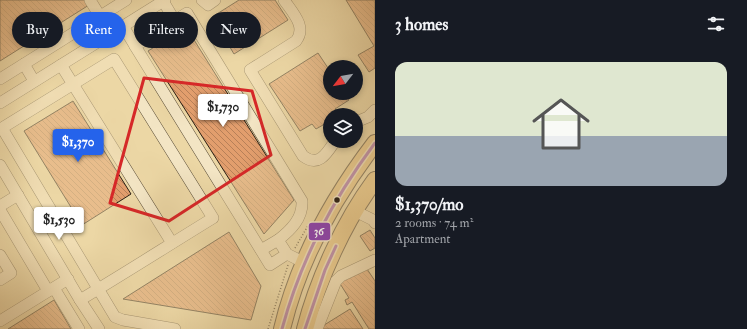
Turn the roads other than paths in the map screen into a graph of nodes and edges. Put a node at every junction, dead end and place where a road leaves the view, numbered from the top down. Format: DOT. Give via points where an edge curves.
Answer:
graph roads {
  1 [pos="90,0"];
  2 [pos="126,0"];
  3 [pos="202,0"];
  4 [pos="215,0"];
  5 [pos="284,0"];
  6 [pos="164,1"];
  7 [pos="98,12"];
  8 [pos="106,12"];
  9 [pos="170,12"];
  10 [pos="126,24"];
  11 [pos="126,31"];
  12 [pos="198,31"];
  13 [pos="71,34"];
  14 [pos="134,44"];
  15 [pos="88,48"];
  16 [pos="136,48"];
  17 [pos="24,64"];
  18 [pos="61,65"];
  19 [pos="0,79"];
  20 [pos="34,81"];
  21 [pos="73,84"];
  22 [pos="0,103"];
  23 [pos="375,110"];
  24 [pos="363,120"];
  25 [pos="375,143"];
  26 [pos="330,148"];
  27 [pos="375,156"];
  28 [pos="0,165"];
  29 [pos="375,180"];
  30 [pos="18,195"];
  31 [pos="0,206"];
  32 [pos="0,210"];
  33 [pos="355,211"];
  34 [pos="374,220"];
  35 [pos="278,240"];
  36 [pos="172,243"];
  37 [pos="261,250"];
  38 [pos="287,254"];
  39 [pos="0,255"];
  40 [pos="375,260"];
  41 [pos="305,263"];
  42 [pos="68,279"];
  43 [pos="0,280"];
  44 [pos="51,289"];
  45 [pos="98,289"];
  46 [pos="80,300"];
  47 [pos="0,321"];
  48 [pos="79,329"];
  49 [pos="99,329"];
  50 [pos="175,329"];
  51 [pos="282,329"];
  52 [pos="305,329"];
  53 [pos="317,329"];
  1 -- 7 [label="street"];
  2 -- 8 [label="street"];
  3 -- 4 [label="street" via="208,4"];
  5 -- 26 [label="street" via="300,25 300,37 250,70 303,156 308,160 322,158"];
  6 -- 9 [label="street"];
  6 -- 10 [label="street"];
  11 -- 14 [label="street"];
  12 -- 35 [label="street" via="302,201 299,218"];
  13 -- 17 [label="street"];
  15 -- 18 [label="street"];
  16 -- 37 [label="street"];
  17 -- 19 [label="street"];
  17 -- 20 [label="street"];
  18 -- 20 [label="street"];
  18 -- 21 [label="street"];
  20 -- 22 [label="street"];
  21 -- 36 [label="street"];
  21 -- 36 [label="street" via="114,59 213,218"];
  21 -- 45 [label="street" via="2,128"];
  23 -- 24 [label="street"];
  25 -- 41 [label="highway" via="349,179 326,218"];
  27 -- 33 [label="highway" via="352,189"];
  28 -- 30 [label="street"];
  29 -- 33 [label="highway"];
  30 -- 31 [label="street"];
  30 -- 42 [label="street"];
  32 -- 44 [label="street"];
  33 -- 34 [label="street"];
  33 -- 52 [label="highway" via="325,270"];
  35 -- 37 [label="street"];
  35 -- 38 [label="street"];
  36 -- 45 [label="street"];
  37 -- 38 [label="street" via="270,265"];
  38 -- 41 [label="street"];
  39 -- 43 [label="street" via="11,273"];
  40 -- 53 [label="street" via="341,276 336,281"];
  41 -- 51 [label="highway"];
  42 -- 44 [label="street"];
  42 -- 46 [label="street"];
  44 -- 47 [label="street"];
  44 -- 48 [label="street"];
  45 -- 46 [label="street"];
  45 -- 50 [label="street" via="115,317"];
  46 -- 49 [label="street"];
}
